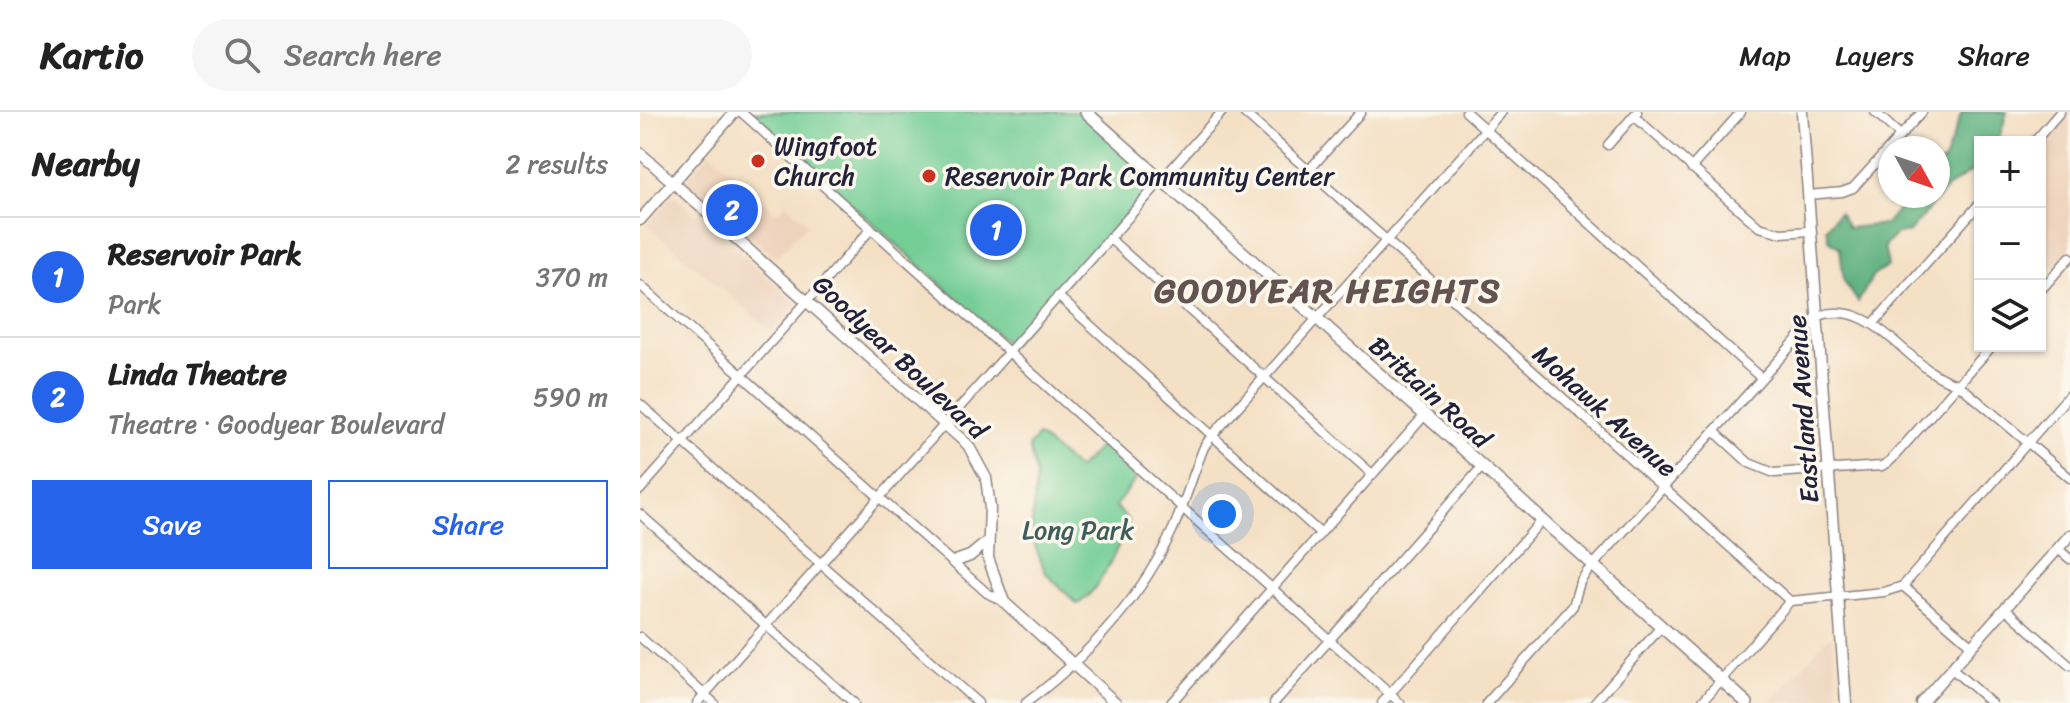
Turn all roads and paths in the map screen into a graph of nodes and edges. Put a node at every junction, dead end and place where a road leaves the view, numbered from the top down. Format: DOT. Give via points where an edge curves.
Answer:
graph roads {
  1 [pos="738,112"];
  2 [pos="1086,112"];
  3 [pos="1222,112"];
  4 [pos="1243,112"];
  5 [pos="1361,112"];
  6 [pos="1466,112"];
  7 [pos="1501,112"];
  8 [pos="1741,112"];
  9 [pos="1802,112"];
  10 [pos="1875,112"];
  11 [pos="1922,112"];
  12 [pos="2060,112"];
  13 [pos="1635,114"];
  14 [pos="1485,129"];
  15 [pos="1900,135"];
  16 [pos="2039,136"];
  17 [pos="1608,145"];
  18 [pos="640,153"];
  19 [pos="1691,168"];
  20 [pos="1309,170"];
  21 [pos="1160,179"];
  22 [pos="673,183"];
  23 [pos="1808,195"];
  24 [pos="1976,208"];
  25 [pos="640,220"];
  26 [pos="871,229"];
  27 [pos="1810,231"];
  28 [pos="1109,238"];
  29 [pos="1385,240"];
  30 [pos="2070,257"];
  31 [pos="2046,284"];
  32 [pos="640,285"];
  33 [pos="1058,296"];
  34 [pos="808,301"];
  35 [pos="1818,316"];
  36 [pos="1315,318"];
  37 [pos="1873,324"];
  38 [pos="1008,351"];
  39 [pos="1987,352"];
  40 [pos="742,375"];
  41 [pos="1263,377"];
  42 [pos="1761,378"];
  43 [pos="1958,384"];
  44 [pos="2070,394"];
  45 [pos="640,404"];
  46 [pos="1424,416"];
  47 [pos="945,423"];
  48 [pos="1714,431"];
  49 [pos="1211,437"];
  50 [pos="683,442"];
  51 [pos="2027,442"];
  52 [pos="1481,468"];
  53 [pos="1829,470"];
  54 [pos="1372,474"];
  55 [pos="2070,478"];
  56 [pos="1662,488"];
  57 [pos="640,490"];
  58 [pos="879,497"];
  59 [pos="1181,509"];
  60 [pos="640,514"];
  61 [pos="1541,521"];
  62 [pos="1320,533"];
  63 [pos="2070,535"];
  64 [pos="987,542"];
  65 [pos="2058,549"];
  66 [pos="2070,559"];
  67 [pos="953,562"];
  68 [pos="820,564"];
  69 [pos="1593,566"];
  70 [pos="1903,586"];
  71 [pos="1271,589"];
  72 [pos="1837,597"];
  73 [pos="1790,601"];
  74 [pos="1004,602"];
  75 [pos="2005,608"];
  76 [pos="765,626"];
  77 [pos="1661,627"];
  78 [pos="640,637"];
  79 [pos="1329,640"];
  80 [pos="1971,645"];
  81 [pos="1073,665"];
  82 [pos="2070,666"];
  83 [pos="1952,669"];
  84 [pos="1721,680"];
  85 [pos="704,694"];
  86 [pos="1390,694"];
  87 [pos="697,703"];
  88 [pos="714,703"];
  89 [pos="854,703"];
  90 [pos="978,703"];
  91 [pos="1026,703"];
  92 [pos="1116,703"];
  93 [pos="1171,703"];
  94 [pos="1274,703"];
  95 [pos="1382,703"];
  96 [pos="1400,703"];
  97 [pos="1487,703"];
  98 [pos="1594,703"];
  99 [pos="1701,703"];
  100 [pos="1747,703"];
  101 [pos="1846,703"];
  102 [pos="1921,703"];
  103 [pos="1991,703"];
  1 -- 22 [label="street"];
  1 -- 26 [label="street"];
  2 -- 21 [label="main road, Brittain Road"];
  3 -- 21 [label="street"];
  4 -- 20 [label="street, Mohawk Avenue"];
  5 -- 20 [label="street"];
  6 -- 14 [label="street"];
  7 -- 14 [label="street"];
  8 -- 19 [label="street"];
  9 -- 23 [label="street, Eastland Avenue"];
  10 -- 15 [label="street"];
  11 -- 15 [label="street"];
  12 -- 16 [label="street"];
  13 -- 17 [label="street"];
  13 -- 19 [label="street"];
  14 -- 29 [label="street"];
  14 -- 42 [label="street"];
  15 -- 23 [label="street" via="1853,188"];
  18 -- 22 [label="street, Goodyear Boulevard"];
  19 -- 27 [label="street" via="1759,227 1781,233"];
  20 -- 29 [label="street, Mohawk Avenue"];
  21 -- 28 [label="street"];
  21 -- 36 [label="main road, Brittain Road"];
  22 -- 25 [label="street"];
  22 -- 34 [label="street, Goodyear Boulevard"];
  23 -- 27 [label="street, Eastland Avenue"];
  24 -- 37 [label="street"];
  26 -- 34 [label="street"];
  26 -- 38 [label="street"];
  27 -- 35 [label="street, Eastland Avenue"];
  28 -- 33 [label="street"];
  28 -- 41 [label="street"];
  29 -- 36 [label="street"];
  29 -- 56 [label="street, Mohawk Avenue"];
  30 -- 31 [label="street"];
  32 -- 40 [label="street"];
  33 -- 38 [label="street"];
  33 -- 49 [label="street"];
  34 -- 40 [label="street"];
  34 -- 47 [label="street, Goodyear Boulevard"];
  35 -- 37 [label="street" via="1839,312"];
  35 -- 42 [label="street"];
  35 -- 53 [label="street, Eastland Avenue"];
  36 -- 41 [label="street"];
  36 -- 46 [label="main road, Brittain Road"];
  37 -- 43 [label="street" via="1936,377"];
  38 -- 47 [label="street"];
  38 -- 59 [label="street"];
  39 -- 43 [label="street"];
  40 -- 50 [label="street"];
  40 -- 58 [label="street"];
  41 -- 49 [label="street"];
  41 -- 54 [label="street"];
  42 -- 48 [label="street"];
  43 -- 51 [label="street"];
  43 -- 53 [label="street" via="1887,463"];
  44 -- 51 [label="street"];
  45 -- 50 [label="street"];
  46 -- 52 [label="main road, Brittain Road"];
  46 -- 54 [label="street"];
  47 -- 58 [label="street"];
  47 -- 64 [label="street, Goodyear Boulevard" via="974,453 986,478"];
  48 -- 53 [label="street" via="1749,463 1768,472"];
  48 -- 56 [label="street"];
  49 -- 59 [label="street"];
  49 -- 62 [label="street"];
  50 -- 57 [label="street"];
  50 -- 68 [label="street"];
  51 -- 55 [label="street"];
  51 -- 70 [label="street"];
  52 -- 61 [label="main road, Brittain Road"];
  52 -- 79 [label="street"];
  53 -- 72 [label="street, Eastland Avenue"];
  54 -- 62 [label="street"];
  56 -- 69 [label="street"];
  56 -- 73 [label="street, Mohawk Avenue"];
  58 -- 67 [label="street"];
  58 -- 68 [label="street"];
  59 -- 71 [label="street"];
  59 -- 81 [label="street" via="1129,601"];
  60 -- 76 [label="street"];
  61 -- 69 [label="main road, Brittain Road"];
  61 -- 86 [label="street"];
  62 -- 71 [label="street"];
  63 -- 65 [label="street"];
  64 -- 67 [label="street"];
  64 -- 74 [label="street, Goodyear Boulevard" via="990,571"];
  65 -- 66 [label="street"];
  65 -- 75 [label="street"];
  67 -- 74 [label="street"];
  68 -- 76 [label="street"];
  68 -- 90 [label="street"];
  69 -- 77 [label="main road, Brittain Road"];
  69 -- 97 [label="street" via="1582,579 1573,606"];
  70 -- 72 [label="street"];
  70 -- 80 [label="street"];
  71 -- 79 [label="street"];
  71 -- 93 [label="street"];
  72 -- 73 [label="street"];
  72 -- 101 [label="street, Eastland Avenue"];
  73 -- 84 [label="street"];
  74 -- 81 [label="street, Goodyear Boulevard"];
  75 -- 80 [label="street"];
  75 -- 82 [label="street"];
  76 -- 85 [label="street"];
  76 -- 89 [label="street"];
  77 -- 84 [label="main road, Brittain Road"];
  77 -- 98 [label="street"];
  78 -- 85 [label="street"];
  79 -- 86 [label="street"];
  79 -- 94 [label="street"];
  80 -- 83 [label="street"];
  81 -- 91 [label="street"];
  81 -- 92 [label="street, Goodyear Boulevard"];
  83 -- 102 [label="street"];
  83 -- 103 [label="street"];
  84 -- 99 [label="street"];
  84 -- 100 [label="main road, Brittain Road"];
  85 -- 87 [label="street"];
  85 -- 88 [label="street"];
  86 -- 95 [label="street"];
  86 -- 96 [label="street"];
}
